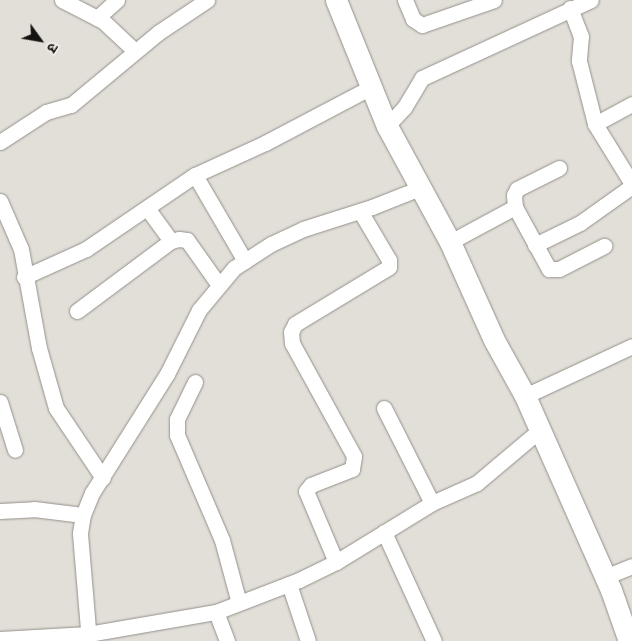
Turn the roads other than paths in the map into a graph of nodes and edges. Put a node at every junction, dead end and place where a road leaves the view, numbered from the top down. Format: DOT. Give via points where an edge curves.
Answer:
graph roads {
  1 [pos="62,0"];
  2 [pos="117,0"];
  3 [pos="336,0"];
  4 [pos="405,0"];
  5 [pos="494,0"];
  6 [pos="591,0"];
  7 [pos="204,1"];
  8 [pos="570,8"];
  9 [pos="96,18"];
  10 [pos="135,51"];
  11 [pos="371,87"];
  12 [pos="632,104"];
  13 [pos="595,124"];
  14 [pos="387,126"];
  15 [pos="0,142"];
  16 [pos="559,168"];
  17 [pos="195,175"];
  18 [pos="632,185"];
  19 [pos="420,188"];
  20 [pos="0,201"];
  21 [pos="515,207"];
  22 [pos="147,208"];
  23 [pos="360,211"];
  24 [pos="171,241"];
  25 [pos="450,242"];
  26 [pos="535,245"];
  27 [pos="604,246"];
  28 [pos="245,261"];
  29 [pos="24,277"];
  30 [pos="219,285"];
  31 [pos="77,311"];
  32 [pos="632,346"];
  33 [pos="195,382"];
  34 [pos="525,396"];
  35 [pos="0,402"];
  36 [pos="384,408"];
  37 [pos="540,430"];
  38 [pos="15,450"];
  39 [pos="102,478"];
  40 [pos="432,503"];
  41 [pos="0,511"];
  42 [pos="83,515"];
  43 [pos="384,532"];
  44 [pos="336,562"];
  45 [pos="632,566"];
  46 [pos="604,577"];
  47 [pos="289,584"];
  48 [pos="239,603"];
  49 [pos="216,612"];
  50 [pos="88,637"];
  51 [pos="0,640"];
  52 [pos="227,641"];
  53 [pos="308,641"];
  54 [pos="434,641"];
  55 [pos="629,641"];
  1 -- 9 [label="street"];
  2 -- 9 [label="street"];
  3 -- 11 [label="street"];
  4 -- 5 [label="street" via="414,19 422,24"];
  6 -- 8 [label="street"];
  7 -- 10 [label="street"];
  8 -- 13 [label="street" via="581,36 579,61"];
  8 -- 14 [label="street" via="422,78 404,108"];
  9 -- 10 [label="street"];
  10 -- 15 [label="street" via="71,105 46,112"];
  11 -- 14 [label="street"];
  11 -- 17 [label="street" via="266,143"];
  12 -- 13 [label="street"];
  13 -- 18 [label="street"];
  14 -- 19 [label="street"];
  16 -- 21 [label="street" via="517,189"];
  17 -- 22 [label="street"];
  17 -- 28 [label="street"];
  18 -- 26 [label="street" via="580,223"];
  19 -- 23 [label="street"];
  19 -- 25 [label="street"];
  20 -- 29 [label="street" via="21,249"];
  21 -- 25 [label="street"];
  21 -- 26 [label="street"];
  22 -- 24 [label="street"];
  22 -- 29 [label="street" via="86,249"];
  23 -- 28 [label="street" via="303,229"];
  23 -- 44 [label="street" via="389,260 389,267 295,324 291,332 292,343 354,456 352,468 311,485 306,492"];
  24 -- 30 [label="street" via="187,240"];
  24 -- 31 [label="street"];
  25 -- 34 [label="street" via="494,340"];
  26 -- 27 [label="street" via="546,267 553,270"];
  28 -- 30 [label="street"];
  29 -- 39 [label="street" via="56,408"];
  30 -- 39 [label="street" via="199,310 167,374"];
  32 -- 34 [label="street"];
  33 -- 48 [label="street" via="177,419 177,435 222,540"];
  34 -- 37 [label="street"];
  35 -- 38 [label="street"];
  36 -- 40 [label="street"];
  37 -- 40 [label="street" via="477,483"];
  37 -- 46 [label="street"];
  39 -- 42 [label="street"];
  40 -- 43 [label="street"];
  41 -- 42 [label="street" via="34,509"];
  42 -- 50 [label="street" via="80,533"];
  43 -- 44 [label="street"];
  43 -- 54 [label="street"];
  44 -- 47 [label="street"];
  45 -- 46 [label="street"];
  46 -- 55 [label="street"];
  47 -- 48 [label="street"];
  47 -- 53 [label="street"];
  48 -- 49 [label="street"];
  49 -- 50 [label="street"];
  49 -- 52 [label="street"];
  50 -- 51 [label="street"];
}
